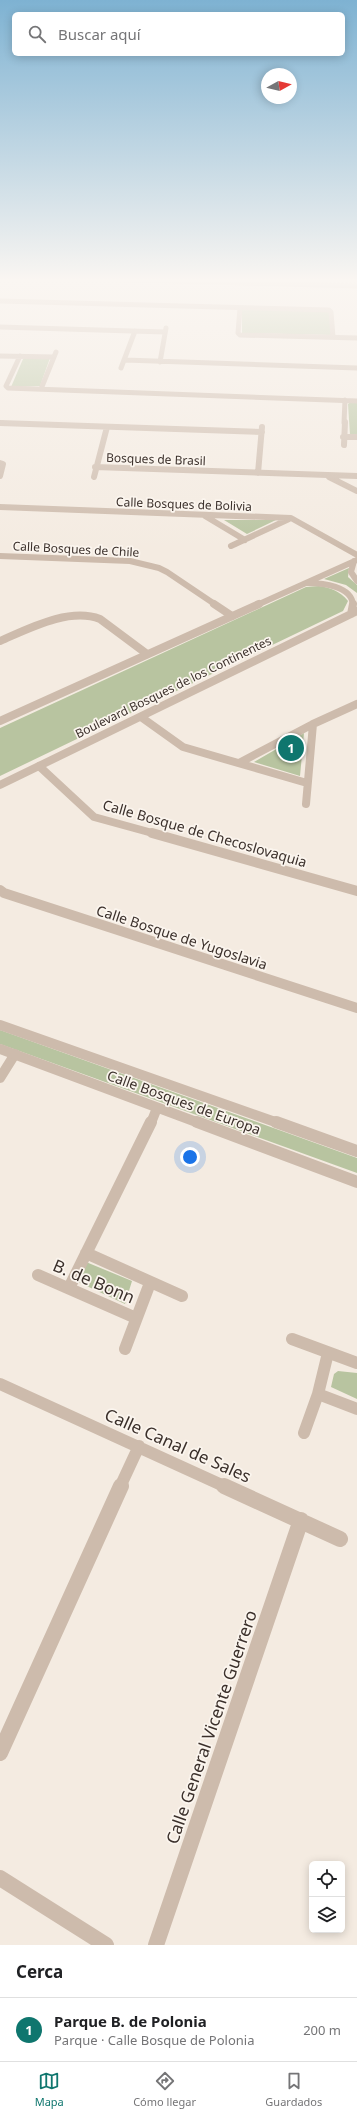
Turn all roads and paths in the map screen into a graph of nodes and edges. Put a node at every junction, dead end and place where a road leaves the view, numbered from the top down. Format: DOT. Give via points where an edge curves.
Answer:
graph roads {
  1 [pos="14,369"];
  2 [pos="49,369"];
  3 [pos="41,389"];
  4 [pos="345,400"];
  5 [pos="357,401"];
  6 [pos="0,423"];
  7 [pos="107,427"];
  8 [pos="344,437"];
  9 [pos="357,437"];
  10 [pos="344,446"];
  11 [pos="0,463"];
  12 [pos="96,468"];
  13 [pos="258,473"];
  14 [pos="0,476"];
  15 [pos="94,476"];
  16 [pos="327,476"];
  17 [pos="357,476"];
  18 [pos="357,492"];
  19 [pos="349,496"];
  20 [pos="0,507"];
  21 [pos="204,516"];
  22 [pos="291,518"];
  23 [pos="245,540"];
  24 [pos="231,546"];
  25 [pos="0,556"];
  26 [pos="356,559"];
  27 [pos="357,581"];
  28 [pos="301,584"];
  29 [pos="60,608"];
  30 [pos="354,612"];
  31 [pos="232,616"];
  32 [pos="51,619"];
  33 [pos="0,641"];
  34 [pos="147,654"];
  35 [pos="357,704"];
  36 [pos="141,717"];
  37 [pos="0,721"];
  38 [pos="313,724"];
  39 [pos="239,763"];
  40 [pos="39,766"];
  41 [pos="307,783"];
  42 [pos="0,785"];
  43 [pos="306,804"];
  44 [pos="0,890"];
  45 [pos="357,891"];
  46 [pos="357,1008"];
  47 [pos="0,1025"];
  48 [pos="0,1049"];
  49 [pos="15,1054"];
  50 [pos="0,1078"];
  51 [pos="157,1108"];
  52 [pos="357,1151"];
  53 [pos="357,1182"];
  54 [pos="86,1252"];
  55 [pos="38,1275"];
  56 [pos="150,1283"];
  57 [pos="69,1288"];
  58 [pos="182,1296"];
  59 [pos="136,1318"];
  60 [pos="292,1340"];
  61 [pos="125,1349"];
  62 [pos="328,1353"];
  63 [pos="357,1363"];
  64 [pos="0,1384"];
  65 [pos="318,1394"];
  66 [pos="357,1409"];
  67 [pos="304,1433"];
  68 [pos="139,1446"];
  69 [pos="301,1520"];
  70 [pos="340,1539"];
  71 [pos="0,1753"];
  72 [pos="0,1878"];
  73 [pos="106,1945"];
  74 [pos="156,1945"];
  1 -- 3 [label="street" via="6,387"];
  2 -- 3 [label="street"];
  3 -- 4 [label="street"];
  4 -- 5 [label="street"];
  4 -- 8 [label="street"];
  6 -- 7 [label="street"];
  7 -- 12 [label="street, Bosques de Brasil"];
  7 -- 13 [label="street" via="262,430"];
  8 -- 9 [label="street"];
  8 -- 10 [label="street"];
  11 -- 14 [label="street" via="3,464"];
  12 -- 13 [label="street, Bosques de Brasil"];
  12 -- 15 [label="street"];
  13 -- 16 [label="street, Bosques de Brasil"];
  16 -- 17 [label="street, Bosques de Brasil"];
  16 -- 18 [label="street, Bosques de Brasil"];
  18 -- 19 [label="street, Bosques de Brasil"];
  20 -- 21 [label="street, Calle Bosques de Bolivia"];
  21 -- 22 [label="street, Calle Bosques de Bolivia"];
  21 -- 23 [label="street"];
  22 -- 23 [label="street"];
  22 -- 26 [label="street, Calle Bosques de Bolivia"];
  23 -- 24 [label="street"];
  25 -- 31 [label="street, Calle Bosques de Chile" via="130,561 148,565 168,572"];
  26 -- 27 [label="street" via="350,570 352,577"];
  26 -- 28 [label="street"];
  28 -- 30 [label="street" via="326,584 344,592 353,603"];
  28 -- 31 [label="street"];
  29 -- 32 [label="street"];
  30 -- 36 [label="street, Boulevard Bosques de los Continentes"];
  31 -- 34 [label="street"];
  32 -- 33 [label="street"];
  32 -- 34 [label="street" via="69,616 96,617"];
  34 -- 37 [label="street"];
  35 -- 38 [label="street"];
  36 -- 39 [label="street" via="164,736 183,747"];
  36 -- 40 [label="street, Boulevard Bosques de los Continentes"];
  38 -- 39 [label="street"];
  38 -- 41 [label="street"];
  39 -- 41 [label="street"];
  40 -- 42 [label="street, Boulevard Bosques de los Continentes"];
  40 -- 45 [label="street, Calle Bosque de Checoslovaquia" via="94,817"];
  41 -- 43 [label="street"];
  44 -- 46 [label="street, Calle Bosque de Yugoslavia"];
  47 -- 52 [label="street, Calle Bosques de Europa"];
  48 -- 49 [label="street, Calle Bosques de Europa"];
  49 -- 50 [label="street"];
  49 -- 51 [label="street, Calle Bosques de Europa"];
  51 -- 53 [label="street, Calle Bosques de Europa"];
  51 -- 54 [label="street"];
  54 -- 56 [label="street"];
  54 -- 57 [label="street"];
  55 -- 57 [label="street, B. de Bonn"];
  56 -- 58 [label="street"];
  56 -- 59 [label="street, B. de Bonn"];
  57 -- 59 [label="street, B. de Bonn"];
  59 -- 61 [label="street, B. de Bonn"];
  60 -- 62 [label="street"];
  62 -- 63 [label="street"];
  62 -- 65 [label="street"];
  64 -- 68 [label="street, Calle Canal de Sales"];
  65 -- 66 [label="street"];
  65 -- 67 [label="street"];
  68 -- 69 [label="street, Calle Canal de Sales"];
  68 -- 71 [label="street"];
  69 -- 70 [label="street, Calle Canal de Sales"];
  69 -- 74 [label="street, Calle General Vicente Guerrero"];
  72 -- 73 [label="street"];
}
